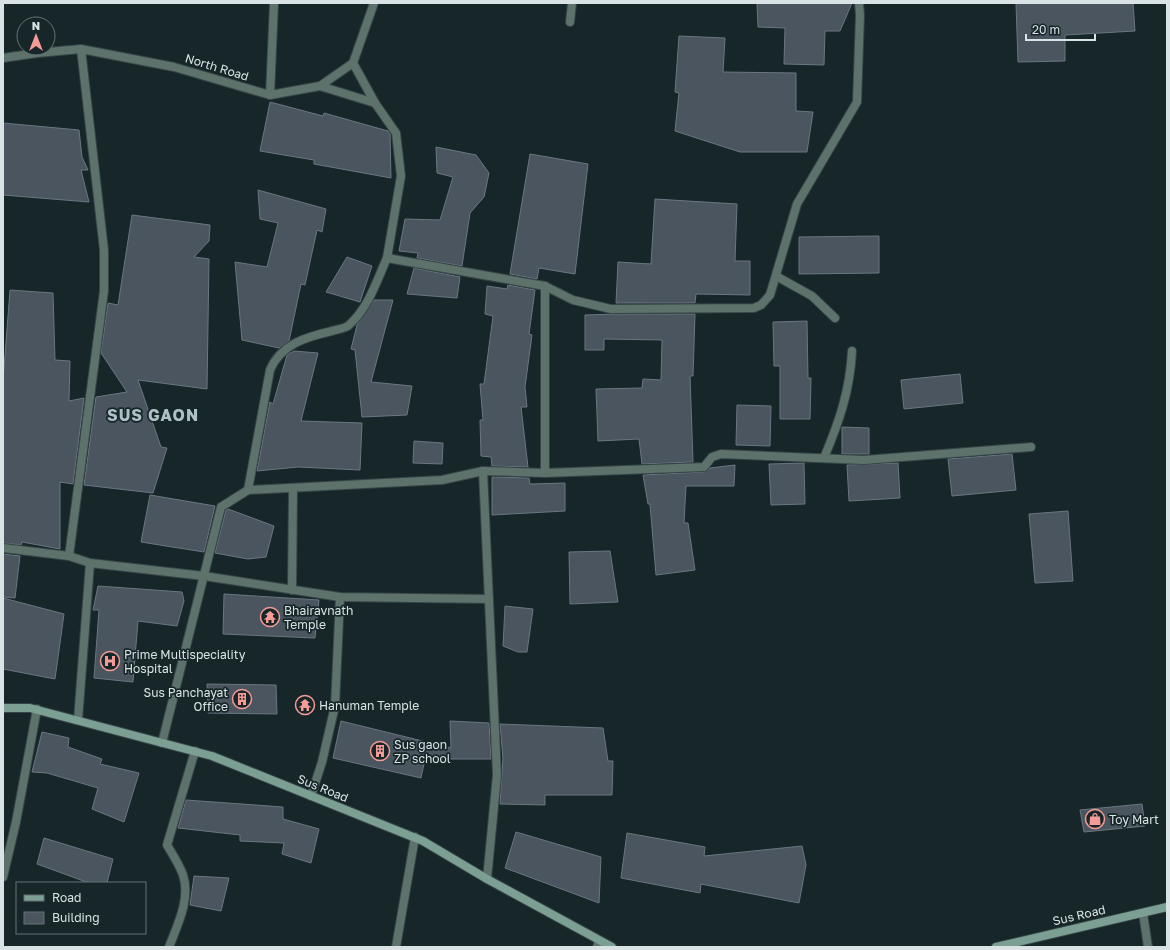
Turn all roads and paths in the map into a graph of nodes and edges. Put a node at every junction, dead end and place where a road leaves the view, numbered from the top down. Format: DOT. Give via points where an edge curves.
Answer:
graph roads {
  1 [pos="274,3"];
  2 [pos="374,3"];
  3 [pos="572,3"];
  4 [pos="859,3"];
  5 [pos="570,22"];
  6 [pos="81,49"];
  7 [pos="3,58"];
  8 [pos="353,63"];
  9 [pos="320,86"];
  10 [pos="270,95"];
  11 [pos="375,103"];
  12 [pos="387,258"];
  13 [pos="776,276"];
  14 [pos="545,286"];
  15 [pos="835,318"];
  16 [pos="852,351"];
  17 [pos="1031,447"];
  18 [pos="824,458"];
  19 [pos="483,471"];
  20 [pos="545,473"];
  21 [pos="293,488"];
  22 [pos="248,490"];
  23 [pos="3,548"];
  24 [pos="69,556"];
  25 [pos="90,563"];
  26 [pos="204,576"];
  27 [pos="292,590"];
  28 [pos="340,597"];
  29 [pos="488,599"];
  30 [pos="3,708"];
  31 [pos="37,709"];
  32 [pos="78,720"];
  33 [pos="162,743"];
  34 [pos="195,751"];
  35 [pos="311,796"];
  36 [pos="414,838"];
  37 [pos="3,877"];
  38 [pos="487,880"];
  39 [pos="1167,907"];
  40 [pos="1143,913"];
  41 [pos="598,944"];
  42 [pos="169,947"];
  43 [pos="396,947"];
  44 [pos="612,947"];
  45 [pos="996,947"];
  46 [pos="1148,947"];
  1 -- 10 [label="street"];
  2 -- 8 [label="street"];
  3 -- 5 [label="street"];
  4 -- 13 [label="street" via="856,102 797,204"];
  6 -- 7 [label="street, North Road"];
  6 -- 10 [label="street, North Road" via="174,66"];
  6 -- 24 [label="street" via="104,250 104,291"];
  8 -- 9 [label="street, North Road"];
  8 -- 11 [label="street"];
  9 -- 10 [label="street, North Road"];
  9 -- 11 [label="street"];
  11 -- 12 [label="street" via="396,133 401,176"];
  12 -- 14 [label="street"];
  12 -- 22 [label="street" via="364,307 348,326 311,336 294,344 280,353 274,361 270,370"];
  13 -- 14 [label="street" via="770,295 761,305 754,308 611,309 573,300"];
  13 -- 15 [label="street" via="812,296"];
  14 -- 20 [label="street"];
  16 -- 18 [label="street" via="851,372 843,411"];
  17 -- 18 [label="street" via="864,460"];
  18 -- 20 [label="street" via="721,454 712,457 704,467"];
  19 -- 20 [label="street"];
  19 -- 21 [label="street" via="442,480"];
  19 -- 29 [label="street"];
  21 -- 22 [label="street"];
  21 -- 27 [label="street"];
  22 -- 26 [label="street" via="221,507"];
  23 -- 24 [label="street"];
  24 -- 25 [label="street"];
  25 -- 26 [label="street"];
  25 -- 32 [label="street"];
  26 -- 27 [label="street"];
  26 -- 33 [label="street"];
  27 -- 28 [label="street"];
  28 -- 29 [label="street"];
  28 -- 35 [label="street" via="335,706"];
  29 -- 38 [label="street" via="496,775"];
  30 -- 31 [label="main road, Sus Road"];
  31 -- 32 [label="main road, Sus Road"];
  31 -- 37 [label="street"];
  32 -- 33 [label="main road, Sus Road"];
  33 -- 34 [label="main road, Sus Road"];
  34 -- 35 [label="main road, Sus Road"];
  34 -- 42 [label="street" via="167,845 184,876 185,891 182,913"];
  35 -- 36 [label="main road, Sus Road"];
  36 -- 38 [label="main road, Sus Road"];
  36 -- 43 [label="street"];
  38 -- 41 [label="main road, Sus Road"];
  39 -- 40 [label="main road, Sus Road"];
  40 -- 45 [label="main road, Sus Road"];
  40 -- 46 [label="street"];
  41 -- 44 [label="main road, Sus Road"];
}
